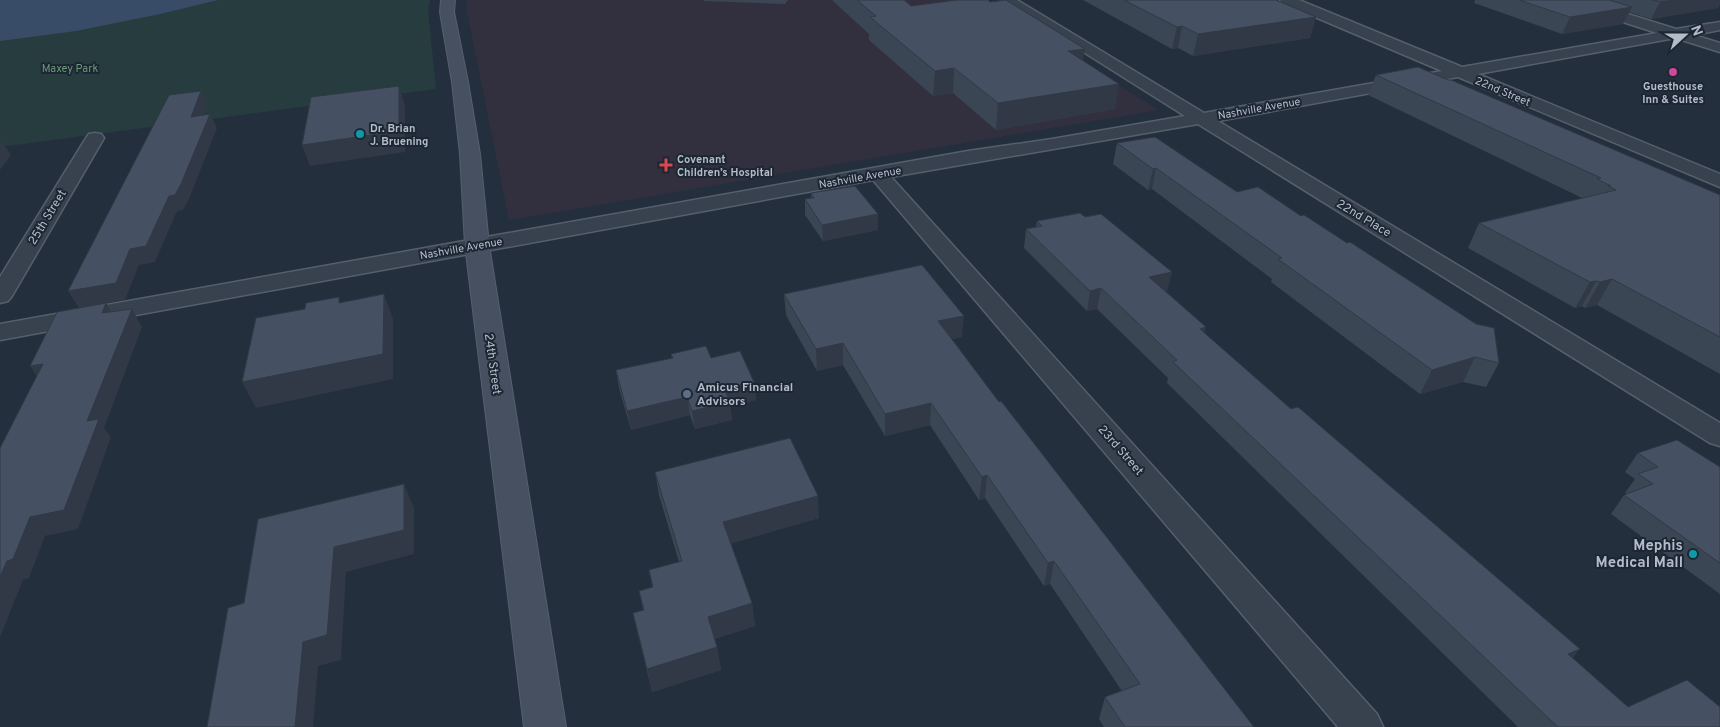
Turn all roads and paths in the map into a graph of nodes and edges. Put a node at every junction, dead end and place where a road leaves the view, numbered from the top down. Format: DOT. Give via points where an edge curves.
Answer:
graph roads {
  1 [pos="448,0"];
  2 [pos="1008,0"];
  3 [pos="1287,0"];
  4 [pos="1569,0"];
  5 [pos="1720,26"];
  6 [pos="1674,34"];
  7 [pos="1720,48"];
  8 [pos="1460,72"];
  9 [pos="1201,118"];
  10 [pos="95,138"];
  11 [pos="878,174"];
  12 [pos="1720,181"];
  13 [pos="477,245"];
  14 [pos="0,296"];
  15 [pos="0,332"];
  16 [pos="1720,436"];
  17 [pos="545,727"];
  18 [pos="1363,727"];
  1 -- 13 [label="street, 24th Street" via="447,12 470,154"];
  2 -- 9 [label="street, 22nd Place"];
  3 -- 8 [label="street, 22nd Street"];
  4 -- 6 [label="street"];
  5 -- 6 [label="street, Nashville Avenue"];
  6 -- 7 [label="street"];
  6 -- 8 [label="street, Nashville Avenue"];
  8 -- 9 [label="street, Nashville Avenue"];
  8 -- 12 [label="street, 22nd Street"];
  9 -- 11 [label="street, Nashville Avenue"];
  9 -- 16 [label="street, 22nd Place"];
  10 -- 14 [label="street, 25th Street"];
  11 -- 13 [label="street, Nashville Avenue"];
  11 -- 18 [label="street, 23rd Street"];
  13 -- 15 [label="street, Nashville Avenue"];
  13 -- 17 [label="street, 24th Street"];
}
